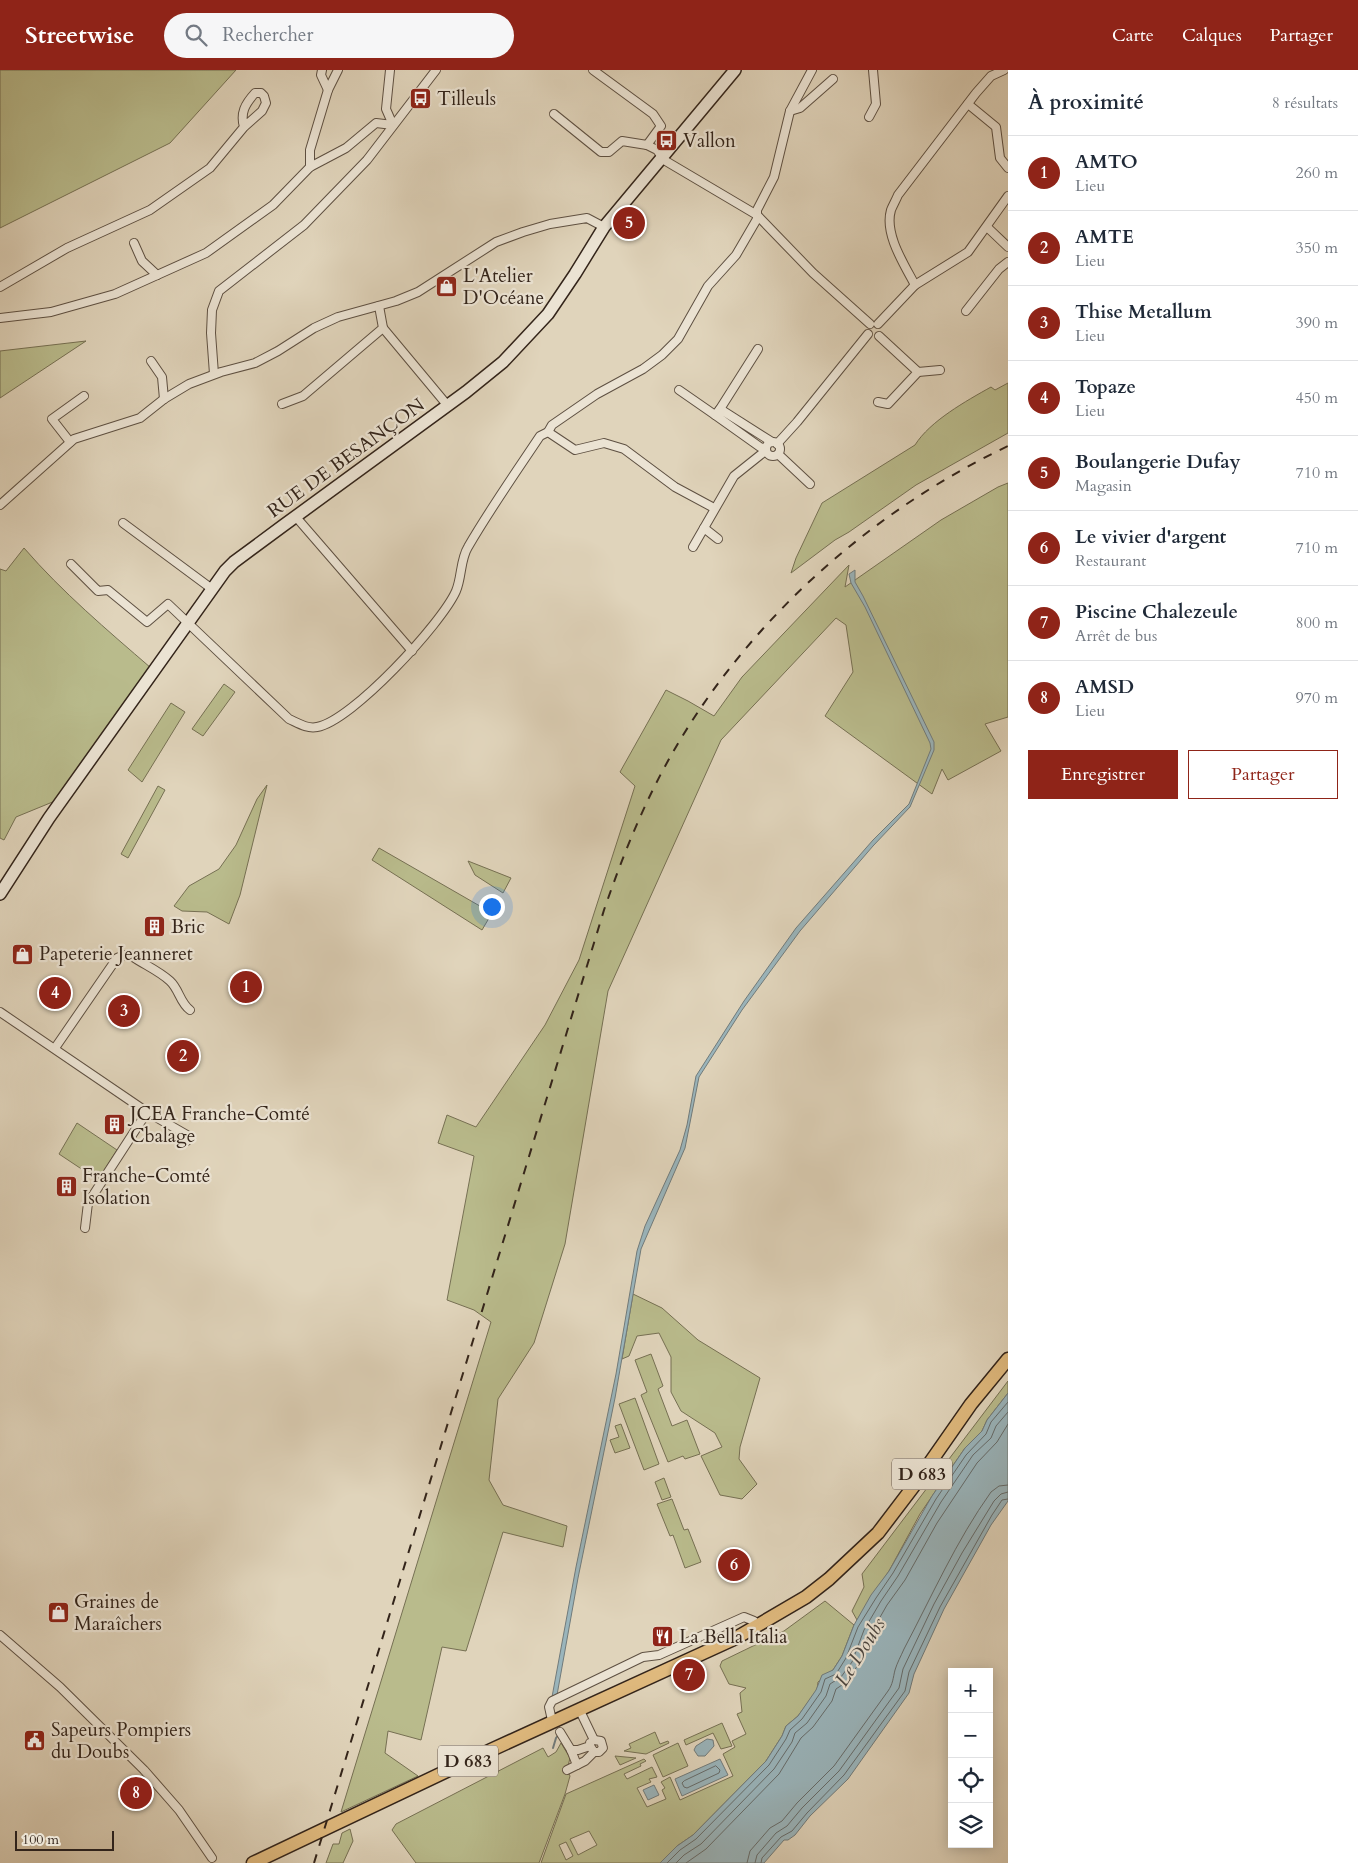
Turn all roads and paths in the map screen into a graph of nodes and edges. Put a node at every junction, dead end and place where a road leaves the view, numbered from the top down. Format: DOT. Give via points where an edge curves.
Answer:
graph roads {
  1 [pos="322,70"];
  2 [pos="338,70"];
  3 [pos="390,70"];
  4 [pos="436,70"];
  5 [pos="594,70"];
  6 [pos="735,70"];
  7 [pos="812,70"];
  8 [pos="874,70"];
  9 [pos="1004,70"];
  10 [pos="833,79"];
  11 [pos="328,90"];
  12 [pos="968,104"];
  13 [pos="790,111"];
  14 [pos="554,114"];
  15 [pos="869,117"];
  16 [pos="393,126"];
  17 [pos="244,127"];
  18 [pos="647,145"];
  19 [pos="663,157"];
  20 [pos="310,167"];
  21 [pos="1008,168"];
  22 [pos="1008,196"];
  23 [pos="757,215"];
  24 [pos="604,227"];
  25 [pos="987,227"];
  26 [pos="134,243"];
  27 [pos="1008,247"];
  28 [pos="1008,262"];
  29 [pos="156,275"];
  30 [pos="915,285"];
  31 [pos="0,287"];
  32 [pos="380,306"];
  33 [pos="966,311"];
  34 [pos="0,318"];
  35 [pos="874,324"];
  36 [pos="383,328"];
  37 [pos="868,334"];
  38 [pos="879,336"];
  39 [pos="758,350"];
  40 [pos="151,361"];
  41 [pos="940,370"];
  42 [pos="918,372"];
  43 [pos="214,374"];
  44 [pos="679,390"];
  45 [pos="84,396"];
  46 [pos="164,399"];
  47 [pos="878,402"];
  48 [pos="282,404"];
  49 [pos="448,406"];
  50 [pos="717,412"];
  51 [pos="548,432"];
  52 [pos="70,442"];
  53 [pos="774,443"];
  54 [pos="766,451"];
  55 [pos="778,454"];
  56 [pos="810,484"];
  57 [pos="0,505"];
  58 [pos="714,508"];
  59 [pos="296,516"];
  60 [pos="122,523"];
  61 [pos="704,528"];
  62 [pos="718,539"];
  63 [pos="693,547"];
  64 [pos="71,564"];
  65 [pos="212,589"];
  66 [pos="189,622"];
  67 [pos="412,650"];
  68 [pos="0,894"];
  69 [pos="190,1010"];
  70 [pos="0,1012"];
  71 [pos="56,1048"];
  72 [pos="146,1115"];
  73 [pos="187,1141"];
  74 [pos="85,1228"];
  75 [pos="1008,1359"];
  76 [pos="1008,1367"];
  77 [pos="757,1625"];
  78 [pos="0,1635"];
  79 [pos="710,1658"];
  80 [pos="616,1692"];
  81 [pos="582,1715"];
  82 [pos="552,1716"];
  83 [pos="560,1732"];
  84 [pos="592,1746"];
  85 [pos="570,1750"];
  86 [pos="577,1765"];
  87 [pos="567,1770"];
  88 [pos="212,1858"];
  89 [pos="254,1863"];
  90 [pos="270,1863"];
  1 -- 11 [label="street"];
  2 -- 11 [label="street"];
  3 -- 16 [label="street" via="386,109"];
  4 -- 16 [label="street"];
  5 -- 18 [label="street" via="653,114 661,126"];
  6 -- 19 [label="street, RUE DE BESANÇON"];
  7 -- 13 [label="street"];
  8 -- 15 [label="street" via="876,104"];
  9 -- 12 [label="street" via="991,76"];
  10 -- 13 [label="street" via="800,108"];
  11 -- 20 [label="street" via="310,150"];
  12 -- 21 [label="street" via="996,127 1000,158"];
  12 -- 30 [label="street" via="898,195 891,212 891,236"];
  13 -- 23 [label="street" via="774,176"];
  14 -- 18 [label="street" via="601,152 609,152 622,140"];
  16 -- 20 [label="street" via="376,124 346,148"];
  16 -- 43 [label="street" via="367,160 304,225 219,291 212,310 211,326"];
  17 -- 31 [label="street" via="210,168 150,210 67,248"];
  18 -- 19 [label="street"];
  19 -- 23 [label="street"];
  19 -- 24 [label="street, RUE DE BESANÇON"];
  20 -- 29 [label="street" via="273,206 206,253"];
  22 -- 25 [label="street"];
  23 -- 35 [label="street" via="813,273"];
  23 -- 51 [label="street" via="736,255 708,286 678,339 656,360 597,394 552,425"];
  24 -- 32 [label="street" via="587,218 523,232 496,242 418,292"];
  24 -- 49 [label="street, RUE DE BESANÇON" via="548,314 503,362"];
  25 -- 27 [label="street"];
  25 -- 30 [label="street" via="968,252"];
  26 -- 29 [label="street" via="142,261"];
  28 -- 33 [label="street"];
  29 -- 34 [label="street" via="115,294 51,312"];
  30 -- 35 [label="street"];
  32 -- 36 [label="street"];
  32 -- 43 [label="street" via="338,317 255,363"];
  35 -- 37 [label="street" via="867,328"];
  35 -- 38 [label="street" via="881,328"];
  36 -- 48 [label="street" via="303,396"];
  36 -- 49 [label="street"];
  37 -- 38 [label="street"];
  37 -- 53 [label="street" via="797,422"];
  38 -- 42 [label="street"];
  39 -- 50 [label="street"];
  40 -- 46 [label="street" via="162,377"];
  41 -- 42 [label="street"];
  42 -- 47 [label="street" via="888,404"];
  43 -- 46 [label="street"];
  44 -- 50 [label="street"];
  45 -- 52 [label="street" via="52,419"];
  46 -- 52 [label="street" via="140,418"];
  49 -- 59 [label="street, RUE DE BESANÇON"];
  50 -- 53 [label="street"];
  50 -- 54 [label="street"];
  51 -- 58 [label="street" via="575,450 604,443 624,449 675,487"];
  51 -- 67 [label="street" via="540,436 471,541 456,590 437,621"];
  52 -- 57 [label="street"];
  53 -- 54 [label="street" via="768,443"];
  53 -- 55 [label="street" via="780,446"];
  54 -- 55 [label="street" via="772,456"];
  54 -- 58 [label="street" via="734,476"];
  55 -- 56 [label="street"];
  58 -- 61 [label="street"];
  59 -- 65 [label="street, RUE DE BESANÇON" via="234,562"];
  59 -- 67 [label="street"];
  60 -- 65 [label="street"];
  61 -- 62 [label="street"];
  61 -- 63 [label="street"];
  64 -- 66 [label="street" via="98,591 108,590 148,622 168,604"];
  65 -- 66 [label="street, RUE DE BESANÇON"];
  66 -- 67 [label="street" via="289,718 303,726 316,728 344,713"];
  66 -- 68 [label="street, RUE DE BESANÇON" via="49,818"];
  69 -- 71 [label="street" via="170,981 133,957 122,955"];
  70 -- 71 [label="street"];
  71 -- 72 [label="street"];
  72 -- 73 [label="street" via="187,1135"];
  72 -- 74 [label="street" via="88,1203"];
  75 -- 77 [label="main road, D 683" via="971,1404 878,1533 806,1597"];
  76 -- 79 [label="main road, D 683" via="899,1514 856,1563 823,1592 780,1621"];
  77 -- 79 [label="main road" via="756,1631 714,1652"];
  77 -- 80 [label="main road, D 683"];
  77 -- 82 [label="street" via="744,1616 659,1656 643,1657 552,1701 549,1707"];
  78 -- 88 [label="street" via="60,1687 144,1770 179,1810"];
  79 -- 81 [label="main road, D 683"];
  80 -- 81 [label="main road" via="611,1699 585,1710"];
  80 -- 89 [label="main road, D 683"];
  81 -- 84 [label="street"];
  81 -- 90 [label="main road, D 683"];
  83 -- 85 [label="street"];
  84 -- 85 [label="street"];
  84 -- 86 [label="street" via="585,1761"];
  85 -- 86 [label="street"];
  86 -- 87 [label="street"];
}
